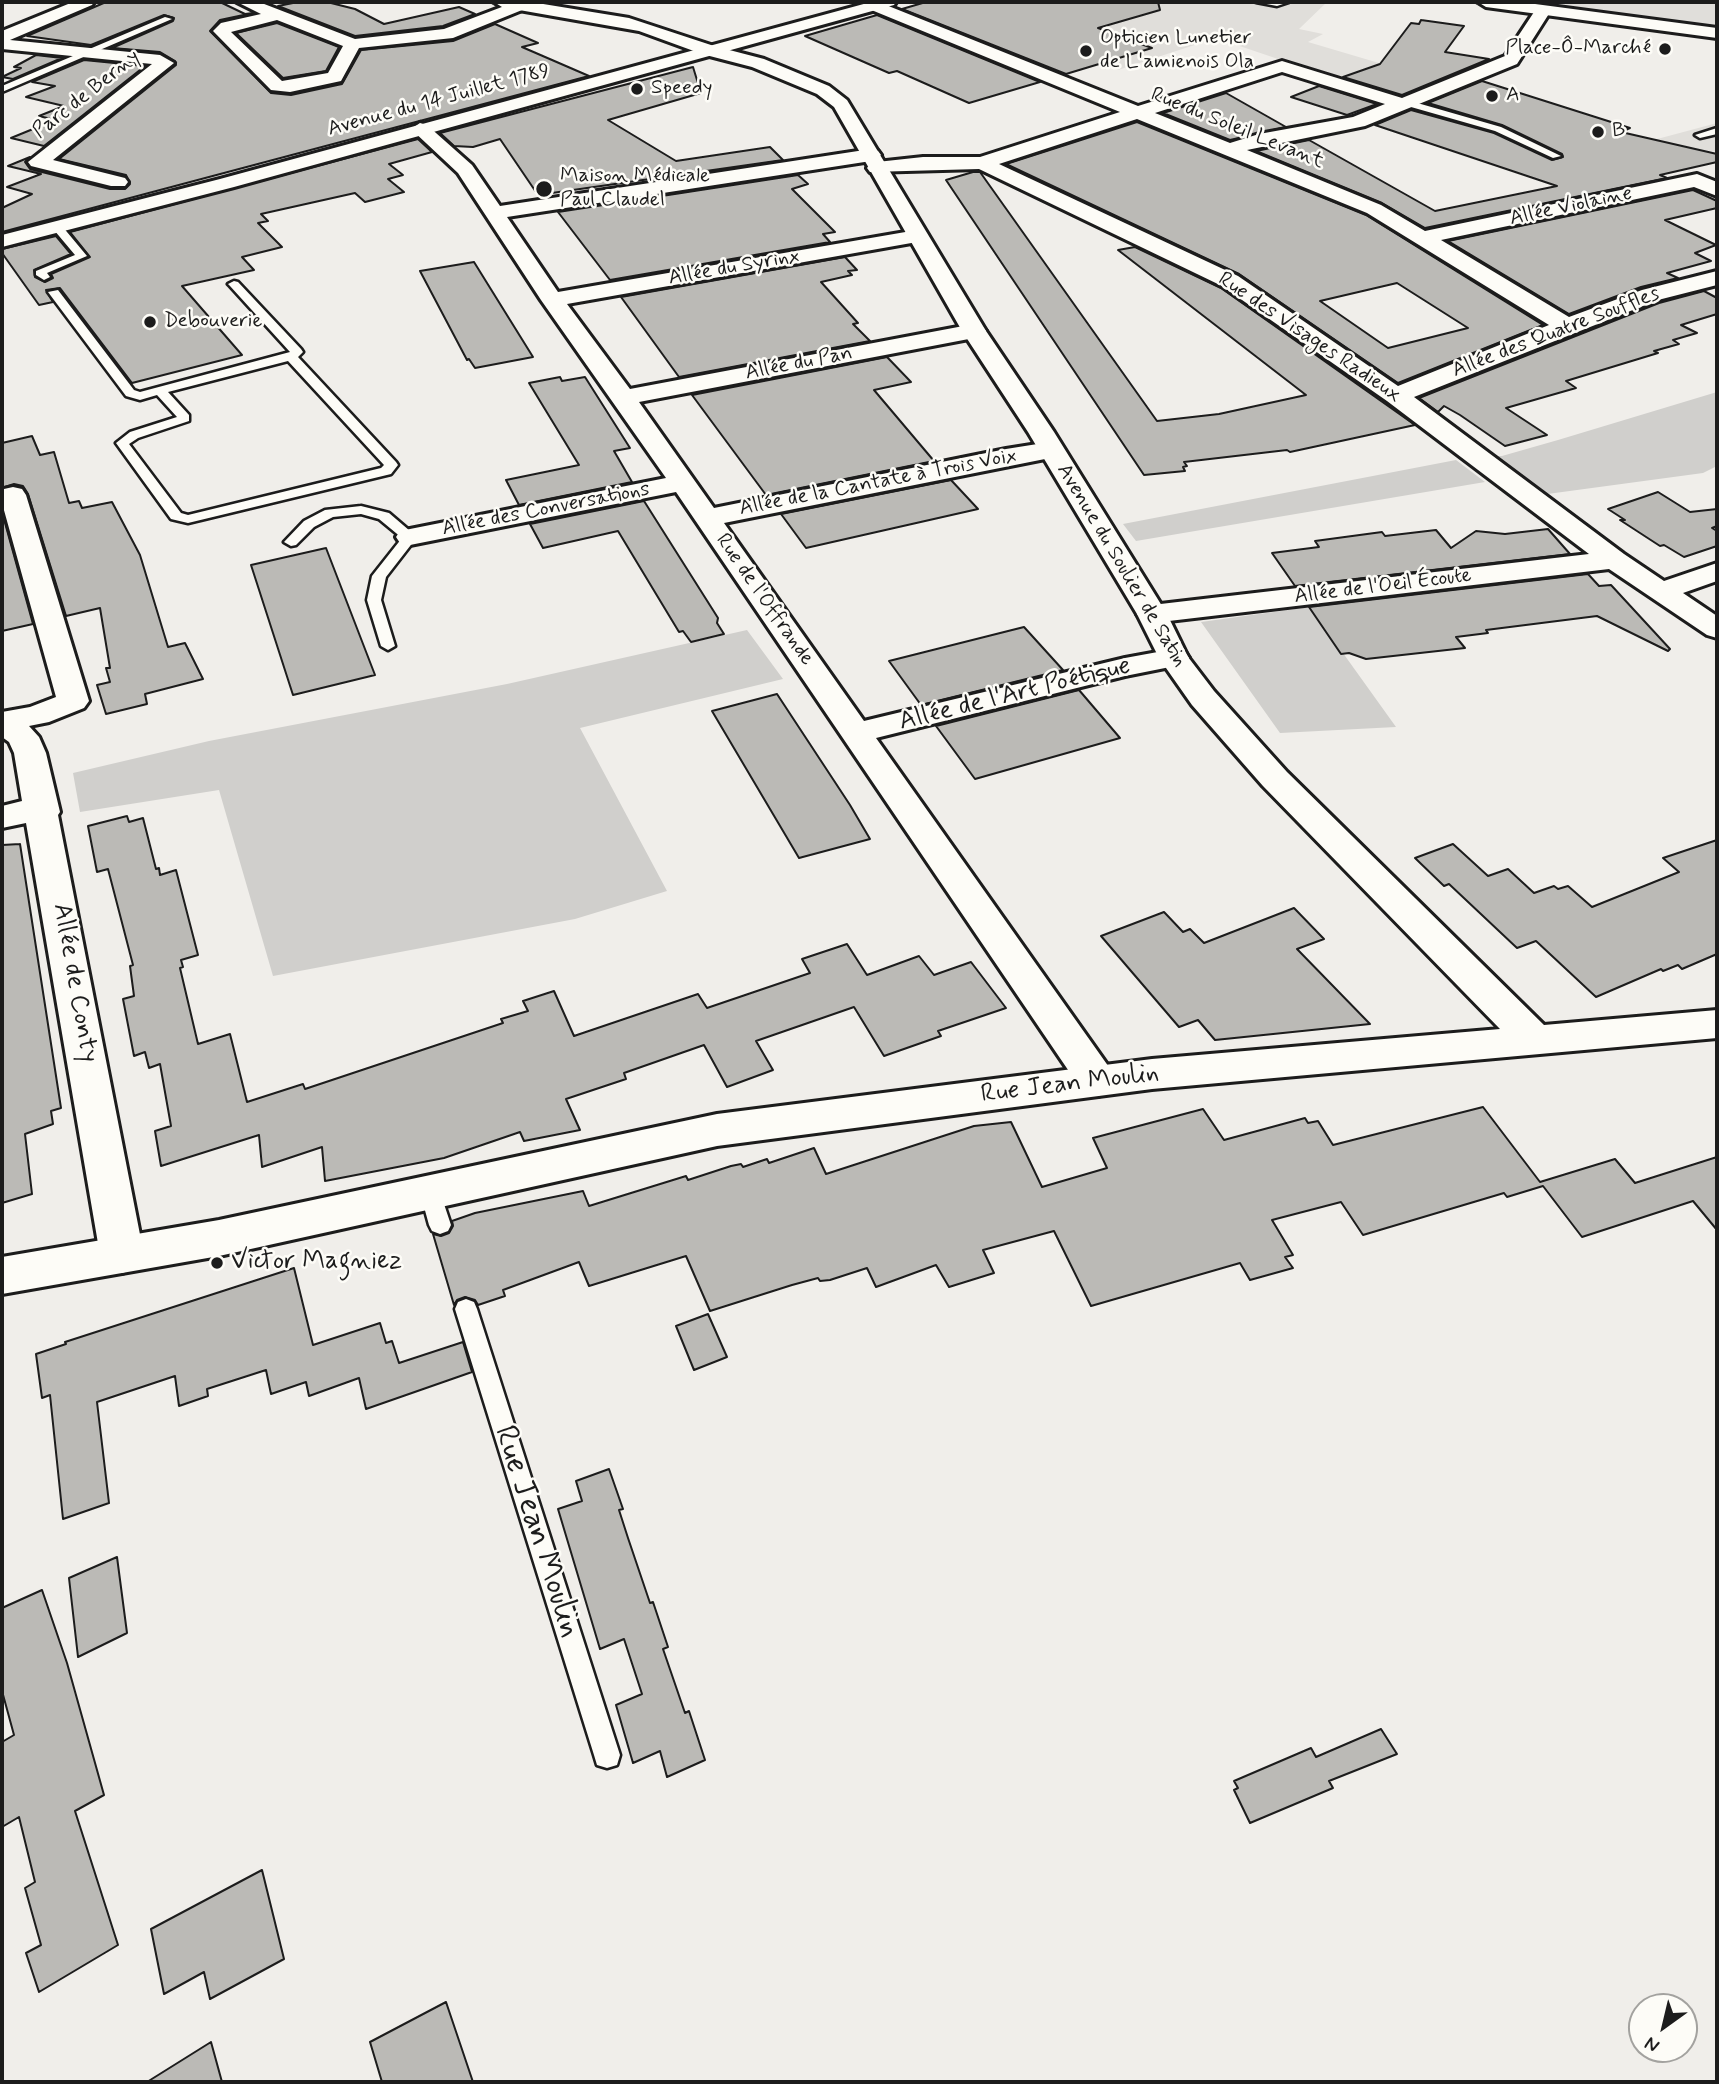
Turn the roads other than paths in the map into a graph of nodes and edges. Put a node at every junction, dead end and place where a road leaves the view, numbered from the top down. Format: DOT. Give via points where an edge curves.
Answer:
graph roads {
  1 [pos="86,2"];
  2 [pos="245,2"];
  3 [pos="502,2"];
  4 [pos="849,2"];
  5 [pos="1260,2"];
  6 [pos="1285,2"];
  7 [pos="1486,2"];
  8 [pos="534,4"];
  9 [pos="882,4"];
  10 [pos="1544,9"];
  11 [pos="277,15"];
  12 [pos="168,19"];
  13 [pos="1717,33"];
  14 [pos="447,34"];
  15 [pos="2,37"];
  16 [pos="2,44"];
  17 [pos="353,44"];
  18 [pos="466,44"];
  19 [pos="708,45"];
  20 [pos="85,52"];
  21 [pos="2,89"];
  22 [pos="1405,104"];
  23 [pos="1137,113"];
  24 [pos="420,129"];
  25 [pos="1717,131"];
  26 [pos="1700,135"];
  27 [pos="1229,150"];
  28 [pos="1556,156"];
  29 [pos="874,162"];
  30 [pos="982,163"];
  31 [pos="118,182"];
  32 [pos="1717,190"];
  33 [pos="495,213"];
  34 [pos="58,228"];
  35 [pos="2,233"];
  36 [pos="917,236"];
  37 [pos="1422,238"];
  38 [pos="2,241"];
  39 [pos="44,277"];
  40 [pos="1717,278"];
  41 [pos="234,284"];
  42 [pos="54,292"];
  43 [pos="552,300"];
  44 [pos="1567,326"];
  45 [pos="974,331"];
  46 [pos="291,357"];
  47 [pos="162,393"];
  48 [pos="1396,396"];
  49 [pos="624,398"];
  50 [pos="1050,450"];
  51 [pos="682,482"];
  52 [pos="13,495"];
  53 [pos="707,518"];
  54 [pos="410,537"];
  55 [pos="291,542"];
  56 [pos="1614,560"];
  57 [pos="1717,571"];
  58 [pos="1662,591"];
  59 [pos="1152,614"];
  60 [pos="1717,629"];
  61 [pos="388,646"];
  62 [pos="1174,658"];
  63 [pos="2,723"];
  64 [pos="856,733"];
  65 [pos="43,812"];
  66 [pos="2,817"];
  67 [pos="1717,1024"];
  68 [pos="1536,1041"];
  69 [pos="1097,1082"];
  70 [pos="122,1255"];
  71 [pos="2,1276"];
  72 [pos="466,1309"];
  73 [pos="607,1755"];
  1 -- 15 [label="street"];
  2 -- 11 [label="street"];
  3 -- 8 [label="street, Avenue du Soulier de Satin"];
  4 -- 19 [label="street, Avenue du 14 Juillet 1789"];
  5 -- 6 [label="lane"];
  7 -- 10 [label="street"];
  8 -- 14 [label="street"];
  8 -- 19 [label="street, Avenue du Soulier de Satin"];
  9 -- 19 [label="street, Avenue du 14 Juillet 1789"];
  9 -- 23 [label="street, Rue du Soleil Levant"];
  10 -- 13 [label="street"];
  10 -- 22 [label="street" via="1511,60"];
  11 -- 17 [label="street"];
  11 -- 17 [label="street" via="221,31 277,86 340,82"];
  12 -- 20 [label="lane, Parc de Berny"];
  14 -- 17 [label="street"];
  14 -- 18 [label="street"];
  16 -- 20 [label="street, Parc de Berny"];
  19 -- 24 [label="street, Avenue du 14 Juillet 1789"];
  19 -- 29 [label="street, Avenue du Soulier de Satin" via="831,95 841,104"];
  19 -- 35 [label="street, Avenue du 14 Juillet 1789"];
  20 -- 21 [label="lane, Parc de Berny"];
  20 -- 31 [label="street, Parc de Berny" via="165,63 38,162"];
  22 -- 23 [label="street" via="1282,66"];
  22 -- 27 [label="street" via="1357,122"];
  22 -- 28 [label="lane" via="1497,129"];
  23 -- 27 [label="street, Rue du Soleil Levant"];
  23 -- 30 [label="street"];
  24 -- 33 [label="street, Rue de l'Offrande" via="465,169"];
  24 -- 34 [label="street, Avenue du 14 Juillet 1789"];
  25 -- 26 [label="lane"];
  27 -- 37 [label="street, Rue du Soleil Levant" via="1374,209"];
  29 -- 30 [label="street, Rue des Visages Radieux"];
  29 -- 33 [label="street, Rue des Visages Radieux"];
  29 -- 36 [label="street, Avenue du Soulier de Satin"];
  30 -- 48 [label="street, Rue des Visages Radieux" via="1230,281"];
  32 -- 37 [label="street, Allée Violaine" via="1697,180"];
  33 -- 43 [label="street, Rue de l'Offrande"];
  34 -- 38 [label="street, Avenue du 14 Juillet 1789"];
  34 -- 39 [label="lane" via="82,256 43,271"];
  36 -- 43 [label="street, Allée du Syrinx"];
  36 -- 45 [label="street, Avenue du Soulier de Satin"];
  37 -- 44 [label="street, Rue du Soleil Levant"];
  40 -- 44 [label="street, Allée des Quatre Souffles" via="1650,295"];
  41 -- 46 [label="lane" via="297,352"];
  42 -- 47 [label="lane" via="130,393"];
  43 -- 49 [label="street, Rue de l'Offrande"];
  44 -- 48 [label="street, Allée des Quatre Souffles"];
  45 -- 49 [label="street, Allée du Pan"];
  45 -- 50 [label="street, Avenue du Soulier de Satin"];
  46 -- 47 [label="lane"];
  46 -- 47 [label="lane" via="391,465 387,471 188,519 176,516 122,443 185,418"];
  48 -- 56 [label="street, Rue des Visages Radieux"];
  49 -- 51 [label="street, Rue de l'Offrande"];
  50 -- 53 [label="street, Allée de la Cantate à Trois Voix"];
  50 -- 59 [label="street, Avenue du Soulier de Satin"];
  51 -- 53 [label="street, Rue de l'Offrande"];
  51 -- 54 [label="street, Allée des Conversations"];
  52 -- 63 [label="street" via="73,701"];
  53 -- 64 [label="street, Rue de l'Offrande"];
  54 -- 55 [label="lane" via="384,516 362,510 330,513 309,524"];
  54 -- 61 [label="lane" via="379,576 374,600"];
  56 -- 58 [label="street, Rue des Visages Radieux"];
  56 -- 59 [label="street, Allée de l'Oeil Écoute"];
  57 -- 58 [label="street"];
  58 -- 60 [label="street, Rue des Visages Radieux"];
  59 -- 62 [label="street, Avenue du Soulier de Satin"];
  62 -- 64 [label="street, Allée de l'Art Poétique"];
  62 -- 68 [label="street, Avenue du Soulier de Satin" via="1275,779"];
  63 -- 65 [label="street, Allée de Conty" via="23,737"];
  64 -- 69 [label="street, Rue de l'Offrande"];
  65 -- 66 [label="street"];
  65 -- 70 [label="street, Allée de Conty"];
  67 -- 68 [label="street, Rue Jean Moulin"];
  68 -- 69 [label="street, Rue Jean Moulin"];
  69 -- 70 [label="street, Rue Jean Moulin" via="717,1130 435,1209"];
  70 -- 71 [label="street, Rue Jean Moulin"];
  72 -- 73 [label="lane, Rue Jean Moulin"];
}
